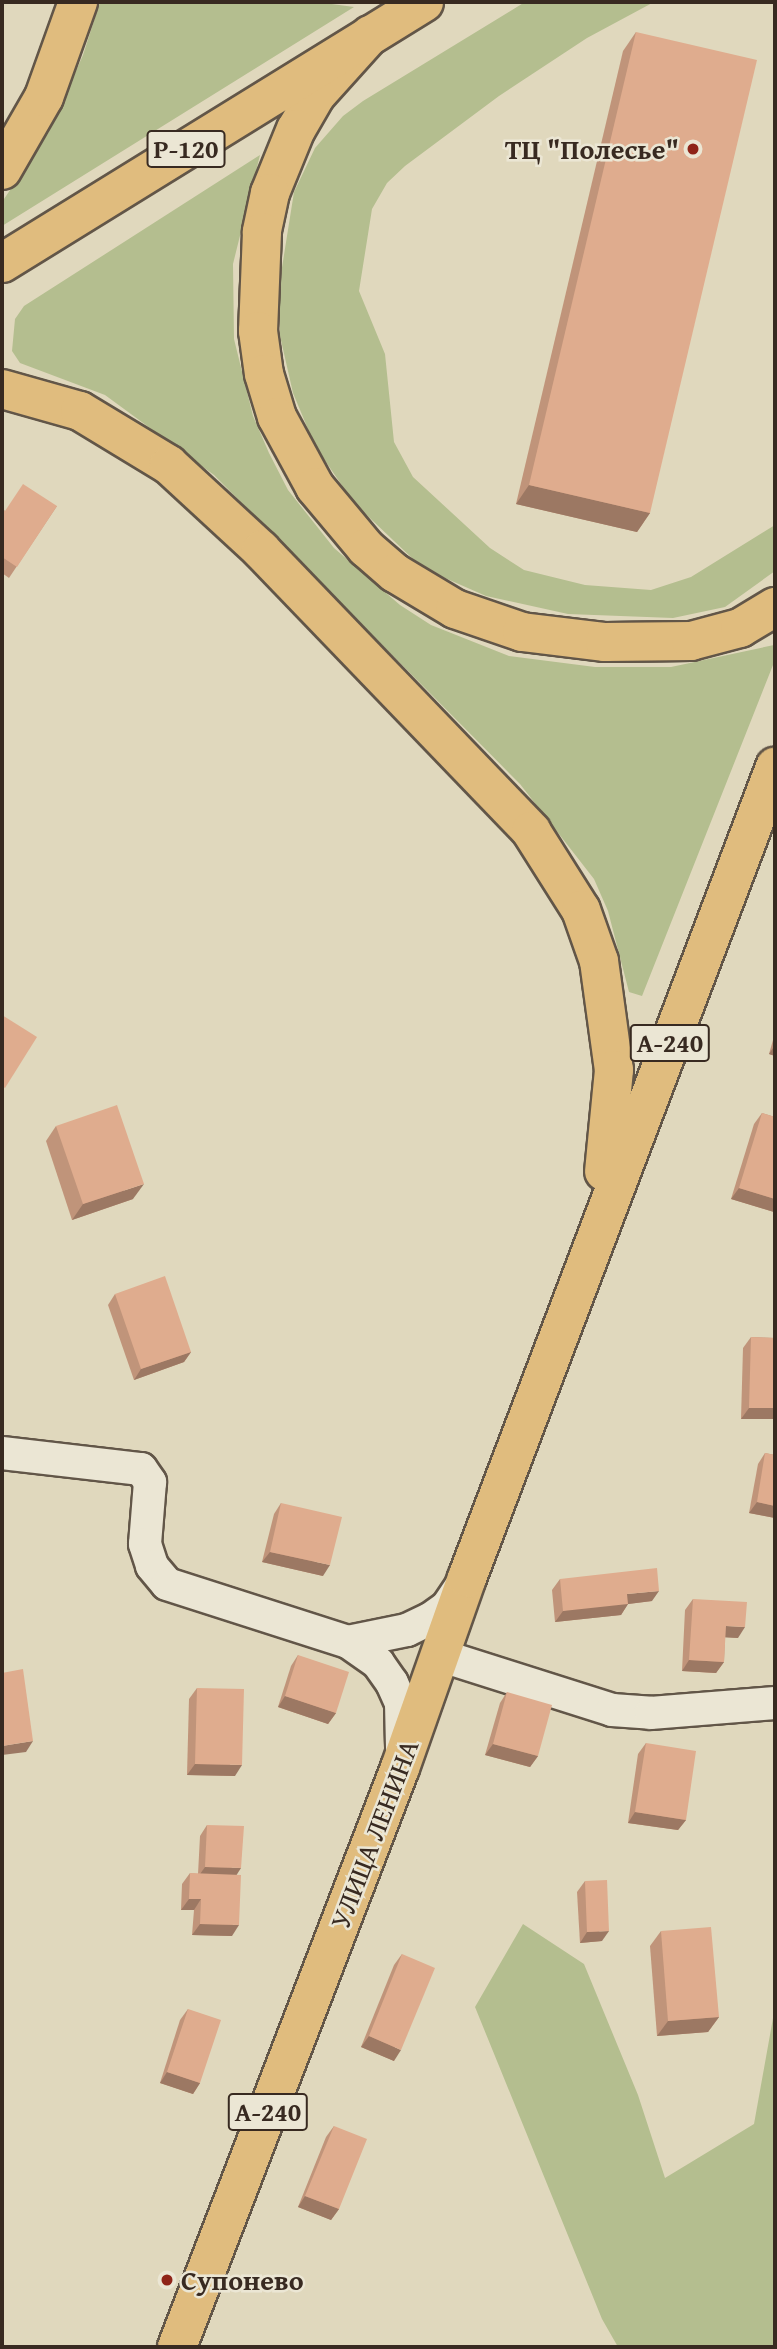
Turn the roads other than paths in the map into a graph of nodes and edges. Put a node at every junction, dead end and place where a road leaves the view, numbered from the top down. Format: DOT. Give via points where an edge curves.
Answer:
graph roads {
  1 [pos="78,2"];
  2 [pos="424,2"];
  3 [pos="370,35"];
  4 [pos="2,170"];
  5 [pos="2,263"];
  6 [pos="2,389"];
  7 [pos="775,607"];
  8 [pos="775,767"];
  9 [pos="566,1320"];
  10 [pos="2,1453"];
  11 [pos="467,1578"];
  12 [pos="348,1642"];
  13 [pos="439,1655"];
  14 [pos="775,1703"];
  15 [pos="400,1768"];
  16 [pos="177,2347"];
  1 -- 4 [label="main road" via="44,97"];
  2 -- 3 [label="main road, Р-120"];
  3 -- 5 [label="main road, Р-120"];
  3 -- 7 [label="main road" via="316,96 296,129 270,192 262,232 258,331 264,374 277,417 315,486 366,548 395,573 456,609 522,632 605,642 691,641 740,628"];
  6 -- 9 [label="main road" via="45,397 125,434 212,502 491,786 560,873 581,911 599,961 614,1070 601,1196"];
  8 -- 9 [label="main road, А-240"];
  9 -- 11 [label="main road, УЛИЦА ЛЕНИНА / А-240"];
  10 -- 12 [label="street" via="141,1469 150,1482 145,1544 152,1566 167,1584"];
  11 -- 12 [label="street" via="447,1607 430,1619 407,1630"];
  11 -- 13 [label="main road, УЛИЦА ЛЕНИНА / А-240"];
  12 -- 15 [label="street" via="377,1663 401,1703"];
  13 -- 14 [label="street" via="612,1710 651,1713"];
  13 -- 15 [label="main road, УЛИЦА ЛЕНИНА / А-240"];
  15 -- 16 [label="main road, УЛИЦА ЛЕНИНА / А-240"];
}
